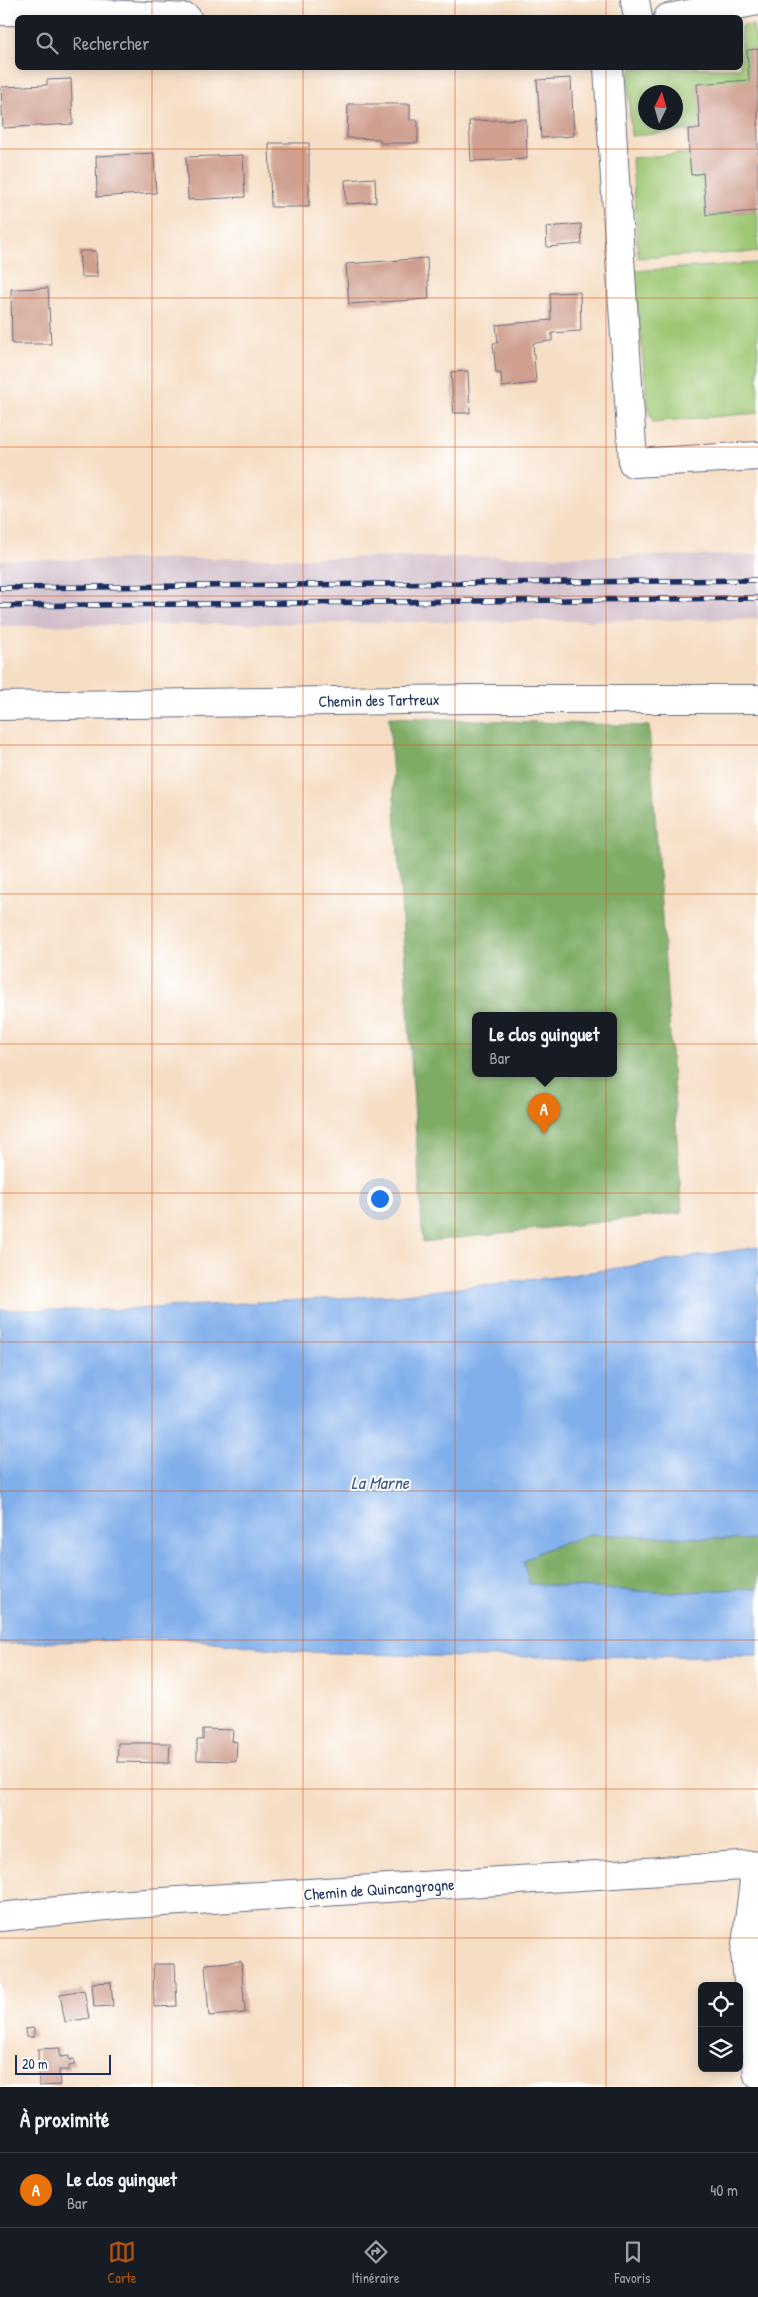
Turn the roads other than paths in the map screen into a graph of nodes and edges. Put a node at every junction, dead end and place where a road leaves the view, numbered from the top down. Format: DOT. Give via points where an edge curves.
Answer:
graph roads {
  1 [pos="635,0"];
  2 [pos="758,1"];
  3 [pos="0,12"];
  4 [pos="126,15"];
  5 [pos="638,15"];
  6 [pos="684,15"];
  7 [pos="608,70"];
  8 [pos="758,456"];
  9 [pos="758,699"];
  10 [pos="0,706"];
  11 [pos="757,1865"];
  12 [pos="0,1917"];
  13 [pos="758,2075"];
  1 -- 5 [label="street"];
  2 -- 6 [label="street"];
  3 -- 4 [label="street"];
  7 -- 8 [label="street" via="633,463"];
  9 -- 10 [label="street, Chemin des Tartreux" via="472,699"];
  11 -- 12 [label="street, Chemin de Quincangrogne" via="115,1906"];
  11 -- 13 [label="street" via="745,1953"];
}
